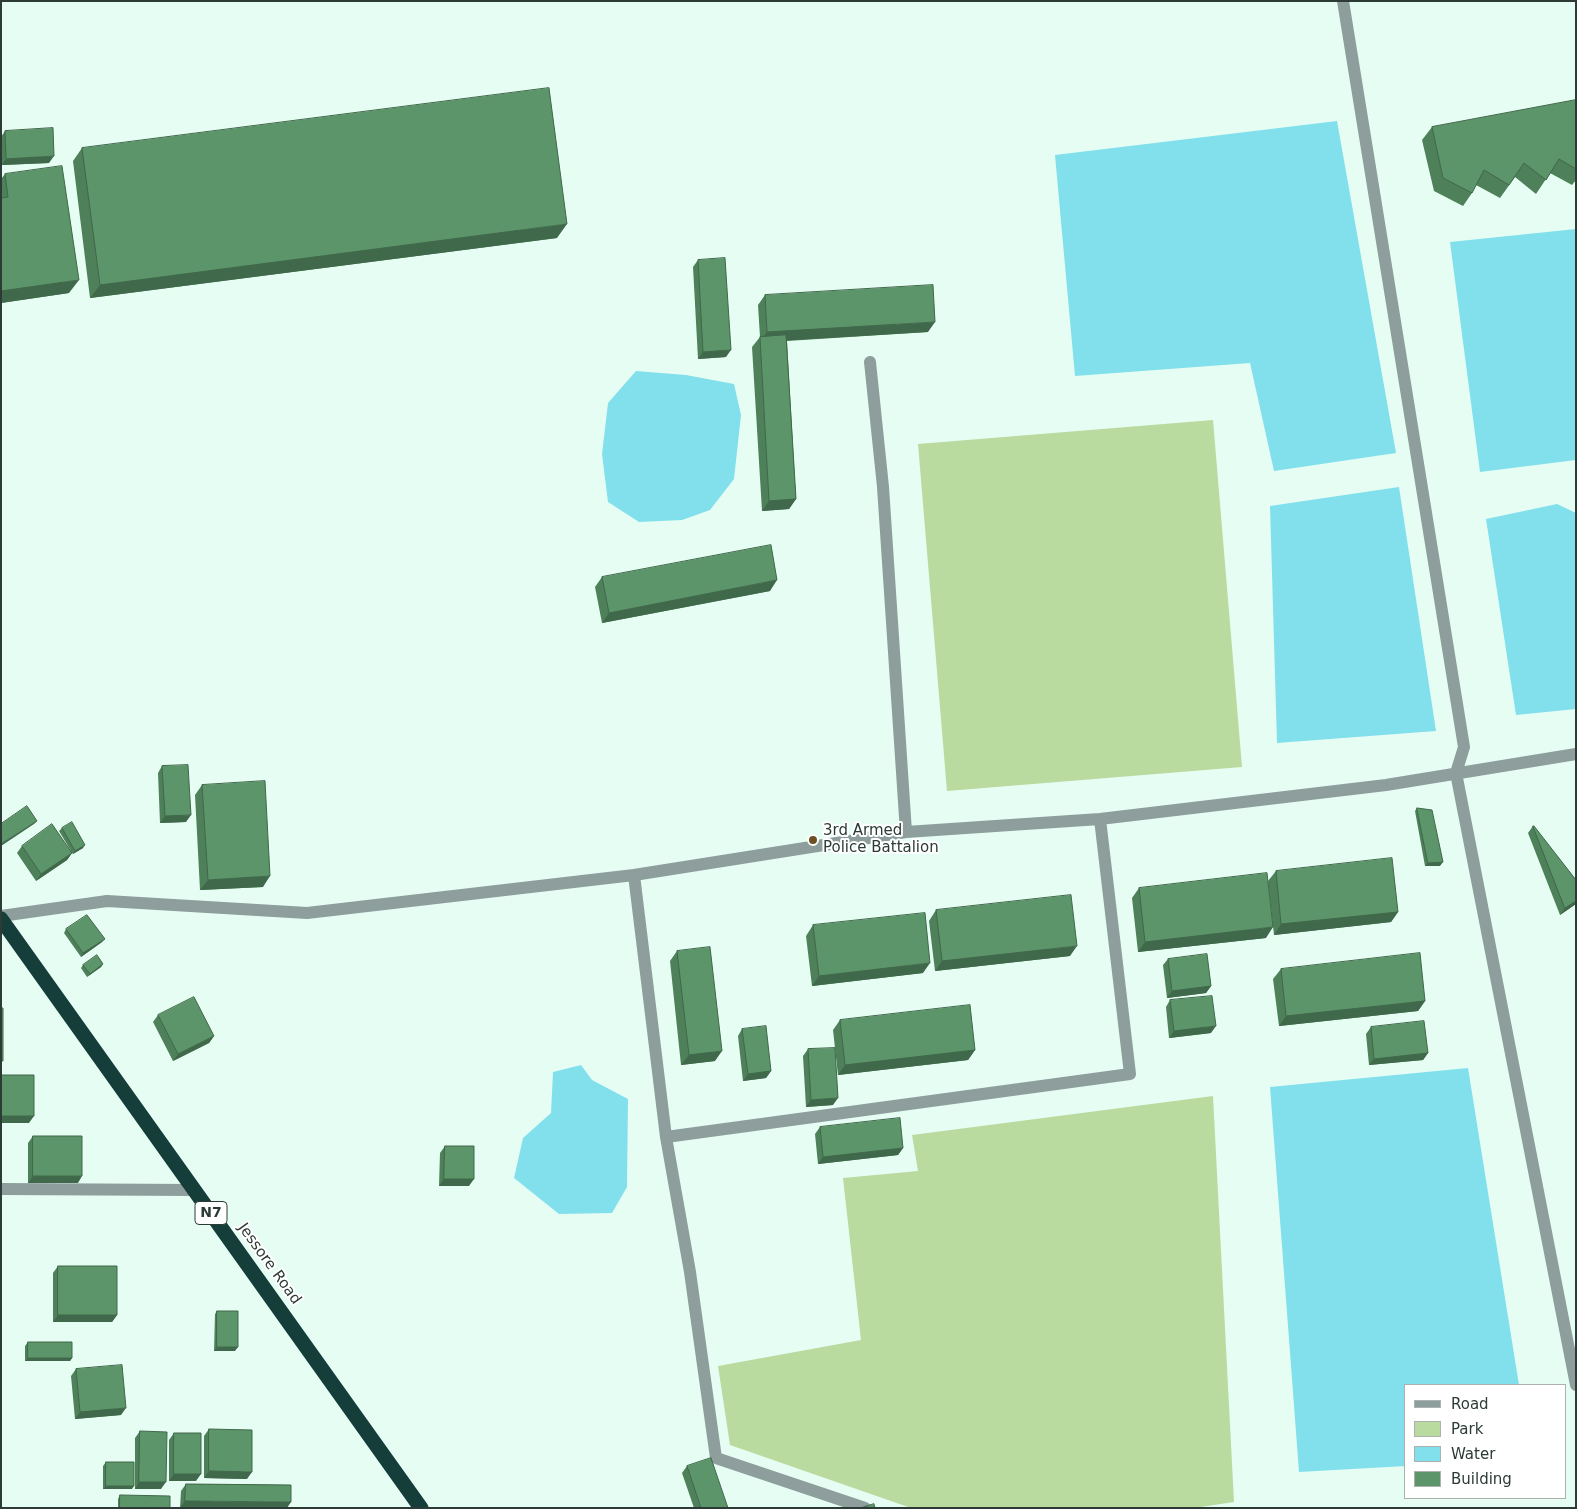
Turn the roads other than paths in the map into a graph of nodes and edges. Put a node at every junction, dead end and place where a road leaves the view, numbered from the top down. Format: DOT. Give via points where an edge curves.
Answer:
graph roads {
  1 [pos="1343,1"];
  2 [pos="870,362"];
  3 [pos="1576,754"];
  4 [pos="1456,773"];
  5 [pos="1100,819"];
  6 [pos="906,832"];
  7 [pos="634,875"];
  8 [pos="1,917"];
  9 [pos="666,1137"];
  10 [pos="1,1189"];
  11 [pos="194,1190"];
  12 [pos="1576,1385"];
  13 [pos="421,1508"];
  14 [pos="865,1508"];
  1 -- 4 [label="street" via="1464,747"];
  2 -- 6 [label="street" via="883,488"];
  3 -- 4 [label="street"];
  4 -- 5 [label="street" via="1386,785"];
  4 -- 12 [label="street"];
  5 -- 6 [label="street"];
  5 -- 9 [label="street" via="1130,1074"];
  6 -- 7 [label="street"];
  7 -- 8 [label="street" via="307,913 107,901"];
  7 -- 9 [label="street"];
  8 -- 11 [label="highway, Jessore Road / N7"];
  9 -- 14 [label="street" via="690,1272 716,1458"];
  10 -- 11 [label="street"];
  11 -- 13 [label="highway, Jessore Road / N7"];
}
